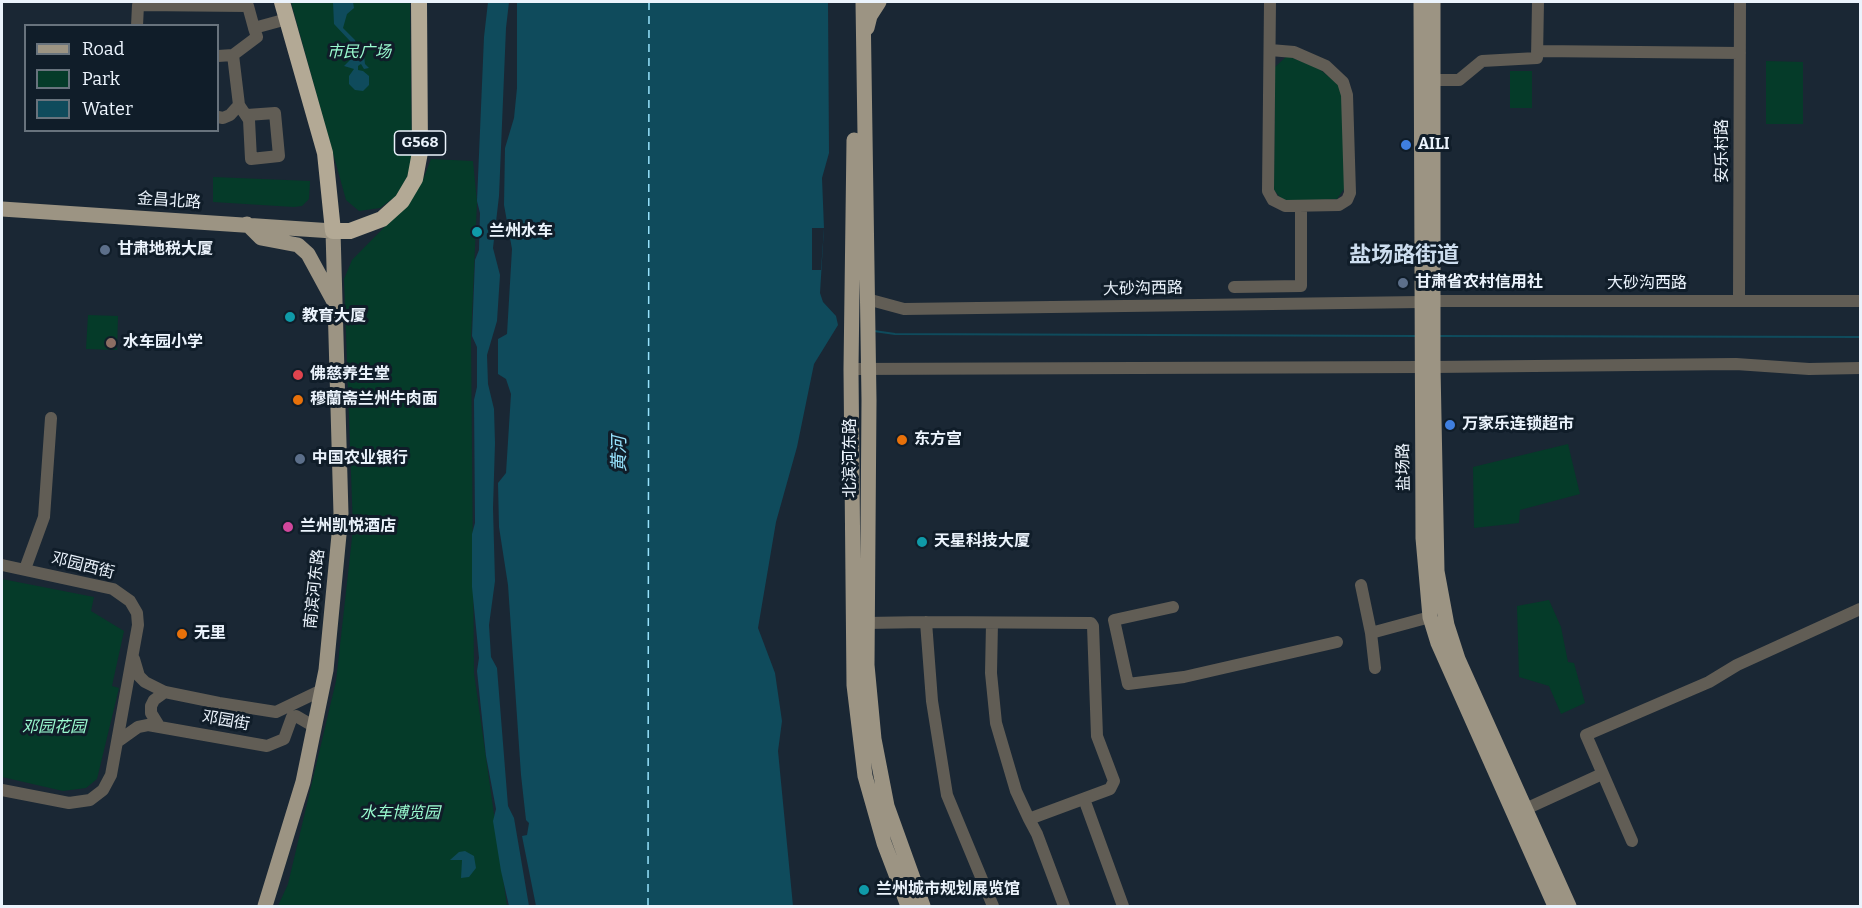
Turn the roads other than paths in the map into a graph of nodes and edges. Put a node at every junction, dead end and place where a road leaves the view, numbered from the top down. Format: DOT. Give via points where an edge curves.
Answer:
graph roads {
  1 [pos="282,2"];
  2 [pos="419,2"];
  3 [pos="879,2"];
  4 [pos="1270,2"];
  5 [pos="1420,2"];
  6 [pos="1433,2"];
  7 [pos="1538,2"];
  8 [pos="1740,2"];
  9 [pos="193,3"];
  10 [pos="857,3"];
  11 [pos="247,4"];
  12 [pos="287,19"];
  13 [pos="137,24"];
  14 [pos="254,28"];
  15 [pos="863,43"];
  16 [pos="1270,50"];
  17 [pos="1537,51"];
  18 [pos="1740,53"];
  19 [pos="233,55"];
  20 [pos="219,56"];
  21 [pos="1434,80"];
  22 [pos="239,105"];
  23 [pos="247,115"];
  24 [pos="219,117"];
  25 [pos="1300,206"];
  26 [pos="2,209"];
  27 [pos="247,224"];
  28 [pos="333,231"];
  29 [pos="1234,287"];
  30 [pos="1739,301"];
  31 [pos="1860,301"];
  32 [pos="867,306"];
  33 [pos="1427,308"];
  34 [pos="337,310"];
  35 [pos="1427,359"];
  36 [pos="851,365"];
  37 [pos="867,365"];
  38 [pos="1860,368"];
  39 [pos="51,418"];
  40 [pos="2,565"];
  41 [pos="25,569"];
  42 [pos="1361,585"];
  43 [pos="1173,607"];
  44 [pos="1860,609"];
  45 [pos="1430,617"];
  46 [pos="926,622"];
  47 [pos="992,622"];
  48 [pos="866,623"];
  49 [pos="1371,633"];
  50 [pos="1337,642"];
  51 [pos="134,659"];
  52 [pos="1375,668"];
  53 [pos="322,690"];
  54 [pos="165,692"];
  55 [pos="159,726"];
  56 [pos="315,727"];
  57 [pos="117,742"];
  58 [pos="1602,774"];
  59 [pos="2,790"];
  60 [pos="1084,799"];
  61 [pos="1520,812"];
  62 [pos="1029,819"];
  63 [pos="1632,841"];
  64 [pos="265,906"];
  65 [pos="908,906"];
  66 [pos="923,906"];
  67 [pos="993,906"];
  68 [pos="1064,906"];
  69 [pos="1123,906"];
  70 [pos="1555,906"];
  71 [pos="1569,906"];
  1 -- 12 [label="highway, 南滨河东路"];
  2 -- 28 [label="highway, G568" via="420,152 415,179 402,201 382,219 363,229"];
  3 -- 15 [label="main road" via="870,16"];
  4 -- 16 [label="street"];
  5 -- 33 [label="main road, 盐场路"];
  6 -- 21 [label="main road, 盐场路"];
  7 -- 17 [label="street"];
  8 -- 18 [label="street, 安乐村路"];
  9 -- 11 [label="street"];
  9 -- 13 [label="street" via="138,5"];
  10 -- 15 [label="main road, 北滨河东路"];
  10 -- 36 [label="main road, 北滨河东路"];
  11 -- 14 [label="street"];
  12 -- 14 [label="street"];
  12 -- 28 [label="highway, 南滨河东路" via="325,153"];
  14 -- 19 [label="street" via="257,37"];
  15 -- 32 [label="main road, 北滨河东路"];
  16 -- 25 [label="street" via="1268,191 1273,200 1285,206"];
  16 -- 25 [label="street" via="1294,52 1326,66 1343,82 1347,95 1350,193 1339,205"];
  17 -- 18 [label="street"];
  17 -- 21 [label="street" via="1537,58 1482,62 1459,80"];
  18 -- 30 [label="street, 安乐村路"];
  19 -- 20 [label="street"];
  19 -- 22 [label="street"];
  21 -- 33 [label="main road, 盐场路"];
  22 -- 23 [label="street"];
  22 -- 24 [label="street" via="230,115"];
  25 -- 29 [label="street" via="1301,286"];
  26 -- 27 [label="main road, 金昌北路"];
  27 -- 28 [label="main road, 金昌北路"];
  27 -- 34 [label="main road" via="261,238 298,245 308,254"];
  28 -- 34 [label="main road, 南滨河东路"];
  30 -- 31 [label="street, 大砂沟西路"];
  30 -- 33 [label="street, 大砂沟西路"];
  32 -- 33 [label="street, 大砂沟西路"];
  32 -- 37 [label="main road, 北滨河东路"];
  33 -- 35 [label="main road, 盐场路"];
  34 -- 53 [label="main road, 南滨河东路" via="341,514"];
  35 -- 37 [label="street"];
  35 -- 38 [label="street"];
  35 -- 45 [label="main road, 盐场路" via="1423,538"];
  35 -- 61 [label="main road, 盐场路" via="1437,571 1447,625"];
  36 -- 37 [label="street"];
  36 -- 65 [label="main road, 北滨河东路" via="854,686 865,776 884,843"];
  37 -- 48 [label="main road, 北滨河东路"];
  39 -- 41 [label="street" via="44,517"];
  40 -- 41 [label="street, 邓园西街"];
  41 -- 51 [label="street, 邓园西街" via="123,594 137,613"];
  42 -- 49 [label="street"];
  43 -- 50 [label="street" via="1114,620 1128,684 1184,677"];
  44 -- 58 [label="street" via="1737,665 1709,682 1586,735"];
  45 -- 49 [label="street"];
  45 -- 61 [label="main road, 盐场路" via="1438,643"];
  46 -- 47 [label="street"];
  46 -- 48 [label="street"];
  46 -- 67 [label="street" via="932,701 947,795"];
  47 -- 60 [label="street" via="1093,626 1097,736 1114,781 1110,789"];
  47 -- 62 [label="street" via="991,673 996,723 1016,791"];
  48 -- 66 [label="main road, 北滨河东路" via="869,693 880,773 900,847"];
  49 -- 52 [label="street"];
  51 -- 54 [label="street, 邓园街" via="139,676"];
  51 -- 57 [label="street, 邓园西街" via="127,678"];
  53 -- 54 [label="street, 邓园街" via="276,712"];
  53 -- 56 [label="main road, 南滨河东路"];
  54 -- 55 [label="street" via="151,706"];
  55 -- 56 [label="street, 邓园街" via="267,746 284,739 292,717"];
  55 -- 57 [label="street, 邓园街" via="138,727"];
  56 -- 64 [label="main road, 南滨河东路" via="303,782"];
  57 -- 59 [label="street, 邓园西街" via="111,775 90,800 69,803"];
  58 -- 61 [label="street"];
  58 -- 63 [label="street"];
  60 -- 62 [label="street"];
  60 -- 69 [label="street"];
  61 -- 70 [label="main road, 盐场路"];
  61 -- 71 [label="main road, 盐场路"];
  62 -- 68 [label="street"];
}
